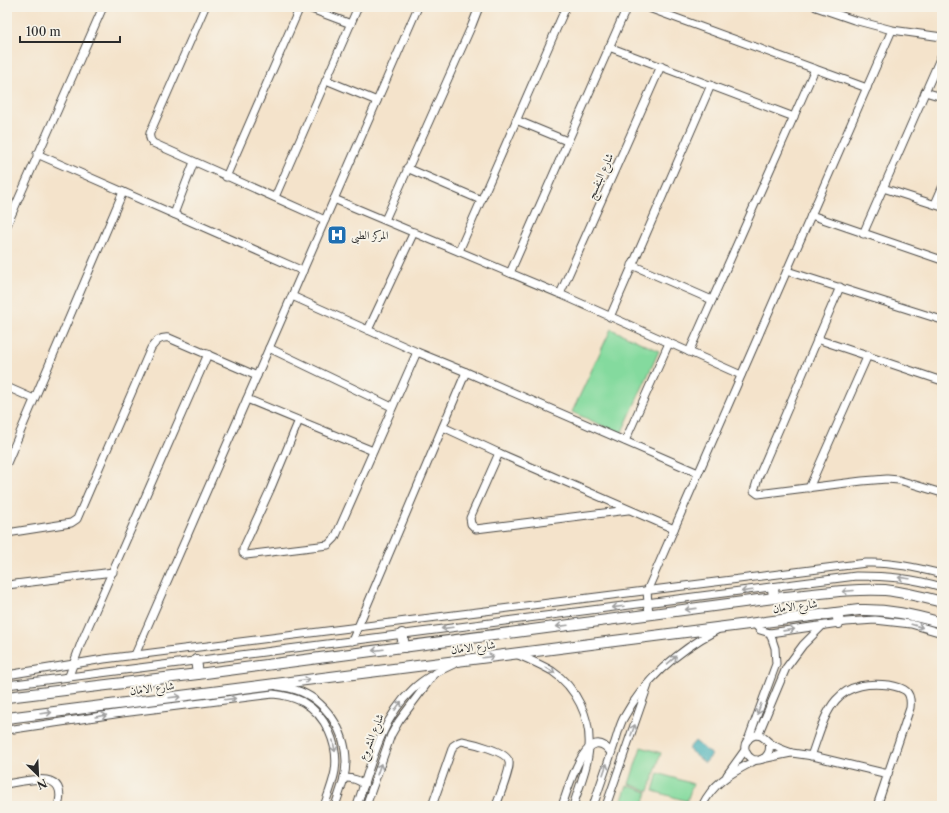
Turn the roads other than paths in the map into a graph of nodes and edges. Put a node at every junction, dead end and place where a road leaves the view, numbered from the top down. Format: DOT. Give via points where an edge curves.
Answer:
graph roads {
  1 [pos="103,7"];
  2 [pos="205,7"];
  3 [pos="300,7"];
  4 [pos="306,7"];
  5 [pos="358,7"];
  6 [pos="418,7"];
  7 [pos="479,7"];
  8 [pos="566,7"];
  9 [pos="626,7"];
  10 [pos="646,7"];
  11 [pos="816,7"];
  12 [pos="351,24"];
  13 [pos="892,30"];
  14 [pos="942,37"];
  15 [pos="609,47"];
  16 [pos="942,54"];
  17 [pos="661,66"];
  18 [pos="815,69"];
  19 [pos="326,80"];
  20 [pos="712,86"];
  21 [pos="867,88"];
  22 [pos="925,92"];
  23 [pos="942,97"];
  24 [pos="377,101"];
  25 [pos="794,117"];
  26 [pos="516,120"];
  27 [pos="568,141"];
  28 [pos="37,154"];
  29 [pos="194,162"];
  30 [pos="407,168"];
  31 [pos="226,177"];
  32 [pos="883,188"];
  33 [pos="942,188"];
  34 [pos="123,192"];
  35 [pos="275,197"];
  36 [pos="334,199"];
  37 [pos="481,200"];
  38 [pos="939,205"];
  39 [pos="174,214"];
  40 [pos="811,215"];
  41 [pos="326,220"];
  42 [pos="385,220"];
  43 [pos="7,225"];
  44 [pos="414,232"];
  45 [pos="863,234"];
  46 [pos="459,251"];
  47 [pos="942,260"];
  48 [pos="632,265"];
  49 [pos="303,270"];
  50 [pos="787,271"];
  51 [pos="510,273"];
  52 [pos="840,287"];
  53 [pos="560,294"];
  54 [pos="292,296"];
  55 [pos="712,300"];
  56 [pos="610,317"];
  57 [pos="942,320"];
  58 [pos="368,330"];
  59 [pos="817,339"];
  60 [pos="669,343"];
  61 [pos="269,348"];
  62 [pos="416,352"];
  63 [pos="689,352"];
  64 [pos="208,354"];
  65 [pos="868,355"];
  66 [pos="466,372"];
  67 [pos="741,375"];
  68 [pos="257,376"];
  69 [pos="942,380"];
  70 [pos="7,387"];
  71 [pos="34,399"];
  72 [pos="247,399"];
  73 [pos="392,407"];
  74 [pos="299,420"];
  75 [pos="443,427"];
  76 [pos="625,441"];
  77 [pos="373,451"];
  78 [pos="499,453"];
  79 [pos="7,463"];
  80 [pos="698,473"];
  81 [pos="809,488"];
  82 [pos="942,494"];
  83 [pos="628,510"];
  84 [pos="674,529"];
  85 [pos="7,533"];
  86 [pos="113,572"];
  87 [pos="942,574"];
  88 [pos="7,586"];
  89 [pos="942,587"];
  90 [pos="773,588"];
  91 [pos="647,591"];
  92 [pos="774,598"];
  93 [pos="942,602"];
  94 [pos="648,604"];
  95 [pos="837,613"];
  96 [pos="650,615"];
  97 [pos="754,623"];
  98 [pos="942,623"];
  99 [pos="838,624"];
  100 [pos="822,626"];
  101 [pos="357,627"];
  102 [pos="724,627"];
  103 [pos="770,633"];
  104 [pos="942,633"];
  105 [pos="402,634"];
  106 [pos="352,641"];
  107 [pos="404,647"];
  108 [pos="515,654"];
  109 [pos="135,656"];
  110 [pos="196,660"];
  111 [pos="460,661"];
  112 [pos="776,664"];
  113 [pos="73,665"];
  114 [pos="786,668"];
  115 [pos="435,673"];
  116 [pos="198,674"];
  117 [pos="7,675"];
  118 [pos="69,676"];
  119 [pos="650,682"];
  120 [pos="7,685"];
  121 [pos="271,685"];
  122 [pos="7,697"];
  123 [pos="7,718"];
  124 [pos="7,730"];
  125 [pos="758,735"];
  126 [pos="748,740"];
  127 [pos="769,743"];
  128 [pos="589,747"];
  129 [pos="745,750"];
  130 [pos="611,753"];
  131 [pos="792,753"];
  132 [pos="812,756"];
  133 [pos="759,760"];
  134 [pos="888,774"];
  135 [pos="726,776"];
  136 [pos="344,778"];
  137 [pos="7,784"];
  138 [pos="364,785"];
  139 [pos="58,806"];
  140 [pos="324,806"];
  141 [pos="335,806"];
  142 [pos="357,806"];
  143 [pos="366,806"];
  144 [pos="432,806"];
  145 [pos="496,806"];
  146 [pos="562,806"];
  147 [pos="573,806"];
  148 [pos="593,806"];
  149 [pos="606,806"];
  150 [pos="702,806"];
  151 [pos="877,806"];
  1 -- 28 [label="street"];
  2 -- 29 [label="street" via="149,137 153,143"];
  3 -- 31 [label="street"];
  4 -- 12 [label="street"];
  5 -- 12 [label="street"];
  6 -- 24 [label="street"];
  7 -- 30 [label="street"];
  8 -- 26 [label="street"];
  9 -- 15 [label="street"];
  10 -- 18 [label="street"];
  11 -- 13 [label="street"];
  12 -- 19 [label="street"];
  13 -- 14 [label="street"];
  13 -- 21 [label="street"];
  15 -- 17 [label="street"];
  15 -- 27 [label="street"];
  16 -- 22 [label="street"];
  17 -- 20 [label="street"];
  17 -- 53 [label="street, شارع البنفسج"];
  18 -- 21 [label="street"];
  18 -- 25 [label="street"];
  19 -- 24 [label="street"];
  19 -- 35 [label="street"];
  20 -- 25 [label="street"];
  20 -- 48 [label="street"];
  21 -- 40 [label="street"];
  22 -- 23 [label="street"];
  22 -- 32 [label="street"];
  24 -- 36 [label="street"];
  25 -- 55 [label="street"];
  26 -- 27 [label="street"];
  26 -- 37 [label="street"];
  27 -- 51 [label="street"];
  28 -- 34 [label="street"];
  28 -- 43 [label="street"];
  29 -- 31 [label="street"];
  29 -- 39 [label="street"];
  30 -- 37 [label="street"];
  30 -- 42 [label="street"];
  31 -- 35 [label="street"];
  32 -- 38 [label="street"];
  32 -- 45 [label="street"];
  33 -- 38 [label="street"];
  34 -- 39 [label="street"];
  34 -- 71 [label="street"];
  35 -- 41 [label="street"];
  36 -- 41 [label="street"];
  36 -- 42 [label="street"];
  37 -- 46 [label="street"];
  39 -- 49 [label="street"];
  40 -- 45 [label="street"];
  40 -- 50 [label="street"];
  41 -- 49 [label="street"];
  42 -- 44 [label="street"];
  44 -- 46 [label="street"];
  44 -- 58 [label="street"];
  45 -- 47 [label="street"];
  46 -- 51 [label="street"];
  48 -- 55 [label="street"];
  48 -- 56 [label="street"];
  49 -- 54 [label="street"];
  50 -- 52 [label="street"];
  50 -- 67 [label="street"];
  51 -- 53 [label="street"];
  52 -- 57 [label="street"];
  52 -- 59 [label="street"];
  53 -- 56 [label="street"];
  54 -- 58 [label="street"];
  54 -- 61 [label="street"];
  55 -- 63 [label="street"];
  56 -- 60 [label="street"];
  58 -- 62 [label="street"];
  59 -- 65 [label="street"];
  59 -- 81 [label="street" via="753,489 758,494"];
  60 -- 63 [label="street"];
  60 -- 76 [label="street"];
  61 -- 68 [label="street"];
  61 -- 73 [label="street"];
  62 -- 66 [label="street"];
  62 -- 73 [label="street"];
  63 -- 67 [label="street"];
  64 -- 68 [label="street"];
  64 -- 85 [label="street" via="169,338 158,340 151,348 77,519 71,523"];
  64 -- 86 [label="street"];
  65 -- 69 [label="street"];
  65 -- 81 [label="street"];
  66 -- 75 [label="street"];
  66 -- 76 [label="street"];
  67 -- 80 [label="street"];
  68 -- 72 [label="street"];
  70 -- 71 [label="street"];
  71 -- 79 [label="street"];
  72 -- 74 [label="street"];
  72 -- 109 [label="street"];
  73 -- 77 [label="street"];
  74 -- 77 [label="street"];
  74 -- 77 [label="street" via="243,549 246,555 328,545 335,538"];
  75 -- 78 [label="street"];
  75 -- 101 [label="street"];
  76 -- 80 [label="street"];
  78 -- 83 [label="street"];
  78 -- 83 [label="street" via="470,518 476,529"];
  80 -- 84 [label="street"];
  81 -- 82 [label="street" via="887,479 899,480"];
  83 -- 84 [label="street"];
  84 -- 91 [label="street"];
  86 -- 88 [label="street"];
  86 -- 113 [label="street"];
  87 -- 91 [label="street" via="881,562"];
  89 -- 90 [label="street, one-way" via="918,580 856,576"];
  90 -- 92 [label="street"];
  90 -- 94 [label="street, one-way"];
  91 -- 94 [label="street"];
  91 -- 101 [label="street"];
  93 -- 92 [label="street, شارع الامان, one-way" via="898,592 868,590"];
  92 -- 96 [label="street, شارع الامان, one-way"];
  94 -- 96 [label="street"];
  94 -- 105 [label="street, one-way"];
  95 -- 97 [label="street, شارع الامان"];
  95 -- 98 [label="street, شارع الامان" via="859,610 891,611"];
  95 -- 99 [label="street"];
  96 -- 107 [label="street, شارع الامان, one-way"];
  97 -- 102 [label="street, شارع الامان"];
  97 -- 103 [label="street" via="760,630"];
  99 -- 100 [label="street"];
  99 -- 104 [label="street, one-way" via="875,620 911,624"];
  103 -- 100 [label="street, one-way"];
  100 -- 114 [label="street" via="803,645"];
  101 -- 106 [label="street"];
  101 -- 109 [label="street"];
  102 -- 108 [label="street, شارع الامان"];
  119 -- 102 [label="street, one-way" via="684,650"];
  103 -- 112 [label="street" via="775,648"];
  105 -- 106 [label="street"];
  105 -- 107 [label="street"];
  106 -- 110 [label="street"];
  107 -- 116 [label="street, شارع الامان, one-way"];
  111 -- 108 [label="street, شارع الامان, one-way"];
  108 -- 128 [label="street, one-way" via="538,663 566,683 584,712"];
  109 -- 113 [label="street"];
  110 -- 116 [label="street"];
  110 -- 118 [label="street"];
  111 -- 115 [label="street, شارع المشروع"];
  121 -- 111 [label="street, شارع الامان, one-way"];
  112 -- 114 [label="street"];
  112 -- 126 [label="street, one-way"];
  113 -- 117 [label="street"];
  113 -- 118 [label="street"];
  114 -- 125 [label="street"];
  138 -- 115 [label="street, شارع المشروع, one-way" via="393,712 412,690"];
  143 -- 115 [label="street, one-way" via="391,735"];
  116 -- 122 [label="street, شارع الامان"];
  118 -- 120 [label="street"];
  119 -- 130 [label="street" via="622,720"];
  149 -- 119 [label="street, one-way"];
  123 -- 121 [label="street, شارع الامان, one-way"];
  121 -- 136 [label="street, شارع المشروع" via="303,693 330,715 344,743"];
  124 -- 140 [label="street, one-way" via="273,694 289,696 304,703 316,713 333,739 335,771"];
  125 -- 126 [label="street"];
  125 -- 127 [label="street"];
  126 -- 129 [label="street"];
  127 -- 131 [label="street"];
  127 -- 133 [label="street" via="769,751 765,758"];
  128 -- 130 [label="street" via="595,744 602,745"];
  128 -- 146 [label="street" via="575,767"];
  128 -- 147 [label="street" via="587,764"];
  129 -- 133 [label="street" via="749,757"];
  129 -- 135 [label="street"];
  148 -- 130 [label="street, one-way"];
  131 -- 132 [label="street"];
  131 -- 133 [label="street"];
  132 -- 134 [label="street"];
  132 -- 134 [label="street" via="828,711 836,699 858,686 869,684 901,687 911,699 910,708"];
  133 -- 135 [label="street"];
  134 -- 151 [label="street"];
  135 -- 150 [label="street" via="716,784"];
  136 -- 138 [label="street" via="356,779"];
  136 -- 141 [label="street, شارع المشروع"];
  137 -- 139 [label="street" via="36,778 48,779 57,786 61,798"];
  138 -- 142 [label="street, شارع المشروع"];
  144 -- 145 [label="street" via="453,746 462,741 502,753 508,758 509,766"];
}
